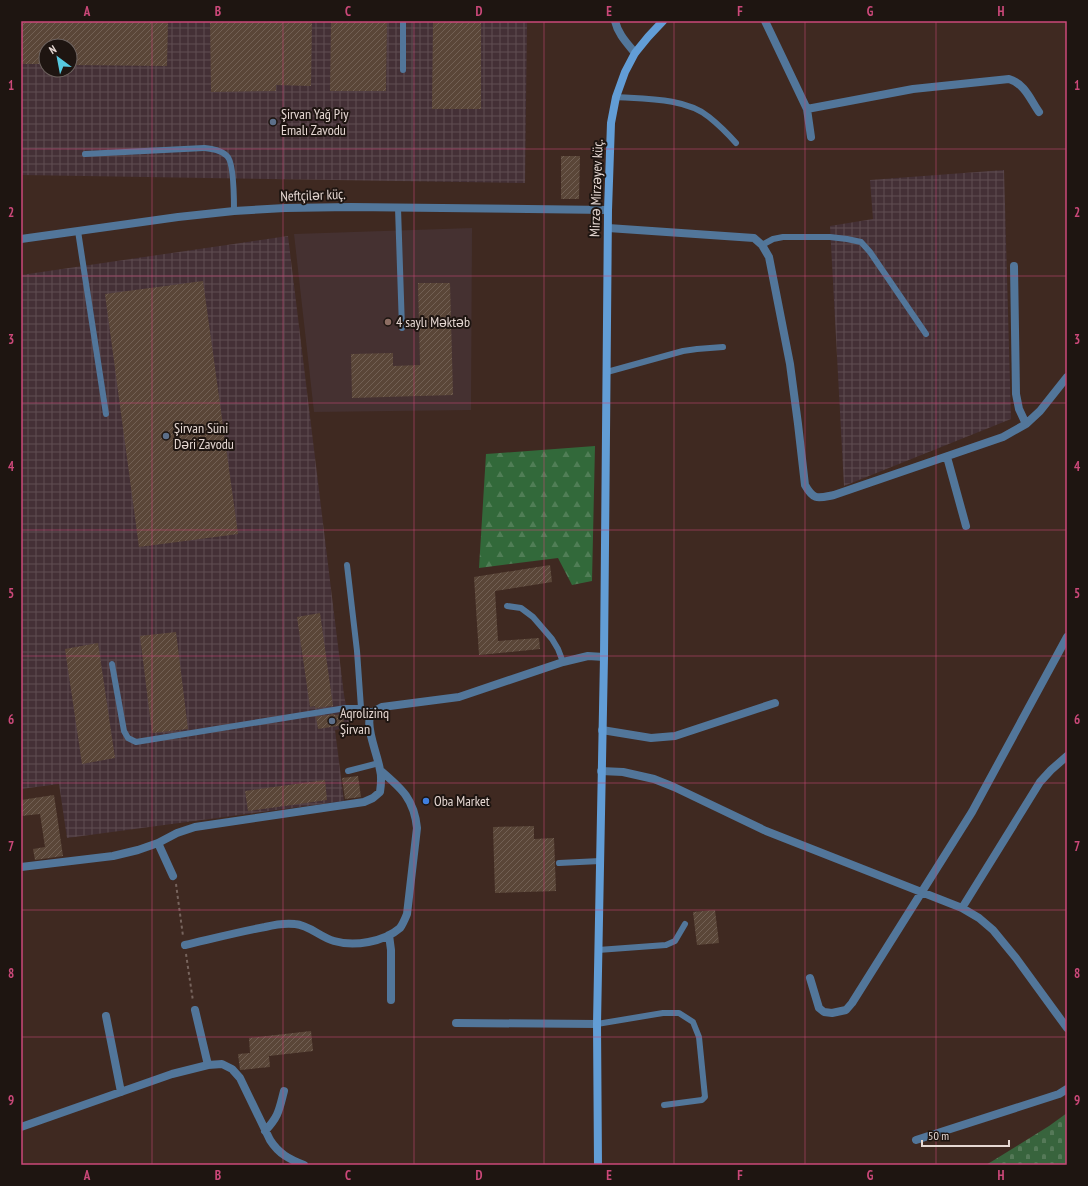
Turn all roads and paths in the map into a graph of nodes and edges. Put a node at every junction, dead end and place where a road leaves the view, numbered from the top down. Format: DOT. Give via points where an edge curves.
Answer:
graph roads {
  1 [pos="403,21"];
  2 [pos="615,21"];
  3 [pos="663,21"];
  4 [pos="766,21"];
  5 [pos="635,53"];
  6 [pos="403,70"];
  7 [pos="616,97"];
  8 [pos="807,109"];
  9 [pos="1038,112"];
  10 [pos="811,137"];
  11 [pos="736,143"];
  12 [pos="85,154"];
  13 [pos="398,208"];
  14 [pos="608,210"];
  15 [pos="234,211"];
  16 [pos="608,228"];
  17 [pos="78,231"];
  18 [pos="21,239"];
  19 [pos="762,245"];
  20 [pos="1014,266"];
  21 [pos="402,328"];
  22 [pos="926,334"];
  23 [pos="723,347"];
  24 [pos="607,372"];
  25 [pos="1067,377"];
  26 [pos="106,414"];
  27 [pos="1026,424"];
  28 [pos="947,456"];
  29 [pos="966,526"];
  30 [pos="347,565"];
  31 [pos="507,606"];
  32 [pos="1067,637"];
  33 [pos="604,656"];
  34 [pos="563,662"];
  35 [pos="112,664"];
  36 [pos="775,703"];
  37 [pos="361,708"];
  38 [pos="373,712"];
  39 [pos="602,730"];
  40 [pos="1067,756"];
  41 [pos="380,767"];
  42 [pos="348,771"];
  43 [pos="601,771"];
  44 [pos="158,843"];
  45 [pos="600,861"];
  46 [pos="559,863"];
  47 [pos="21,867"];
  48 [pos="173,876"];
  49 [pos="922,892"];
  50 [pos="962,908"];
  51 [pos="685,924"];
  52 [pos="389,935"];
  53 [pos="185,945"];
  54 [pos="598,950"];
  55 [pos="810,978"];
  56 [pos="391,1000"];
  57 [pos="195,1010"];
  58 [pos="106,1016"];
  59 [pos="456,1023"];
  60 [pos="597,1024"];
  61 [pos="1067,1028"];
  62 [pos="208,1065"];
  63 [pos="1067,1089"];
  64 [pos="284,1091"];
  65 [pos="121,1092"];
  66 [pos="664,1105"];
  67 [pos="21,1127"];
  68 [pos="266,1131"];
  69 [pos="916,1140"];
  70 [pos="304,1165"];
  71 [pos="598,1165"];
  1 -- 6 [label="lane"];
  2 -- 5 [label="street"];
  3 -- 5 [label="main road, Mirzə Mirzəyev küç."];
  4 -- 8 [label="street"];
  5 -- 7 [label="main road, Mirzə Mirzəyev küç."];
  7 -- 11 [label="lane" via="676,102 692,107 709,116"];
  7 -- 14 [label="main road, Mirzə Mirzəyev küç." via="611,123"];
  8 -- 9 [label="street" via="914,89 1009,79 1024,89"];
  8 -- 10 [label="street"];
  12 -- 15 [label="lane" via="204,148 218,150 228,156 231,165"];
  13 -- 14 [label="street, Neftçilər küç."];
  13 -- 15 [label="street, Neftçilər küç."];
  13 -- 21 [label="lane"];
  14 -- 16 [label="main road, Mirzə Mirzəyev küç."];
  15 -- 17 [label="street, Neftçilər küç." via="178,216"];
  16 -- 19 [label="street" via="754,238"];
  16 -- 24 [label="main road, Mirzə Mirzəyev küç."];
  17 -- 18 [label="street, Neftçilər küç."];
  17 -- 26 [label="lane"];
  19 -- 22 [label="lane" via="783,237 847,238 860,242 870,252"];
  19 -- 28 [label="street" via="769,257 777,296 790,364 805,485 810,494 818,498 834,495"];
  20 -- 27 [label="street" via="1016,394"];
  23 -- 24 [label="lane" via="683,351"];
  24 -- 33 [label="main road, Mirzə Mirzəyev küç."];
  25 -- 27 [label="street" via="1040,411"];
  27 -- 28 [label="street" via="1003,437"];
  28 -- 29 [label="street"];
  30 -- 37 [label="lane"];
  31 -- 34 [label="lane" via="521,608 533,617 552,639"];
  32 -- 49 [label="street" via="972,812"];
  33 -- 34 [label="street" via="588,656"];
  33 -- 39 [label="main road, Mirzə Mirzəyev küç."];
  34 -- 38 [label="street" via="459,696 382,707"];
  35 -- 37 [label="lane" via="124,731 128,738 136,742 346,708"];
  36 -- 39 [label="street" via="675,736 651,738"];
  37 -- 38 [label="lane"];
  38 -- 41 [label="street" via="369,728"];
  39 -- 43 [label="main road, Mirzə Mirzəyev küç."];
  40 -- 50 [label="street" via="1040,782"];
  41 -- 42 [label="lane"];
  41 -- 44 [label="street" via="380,792 364,802 195,827"];
  41 -- 52 [label="street" via="409,800 416,814 417,828 407,914 400,927"];
  43 -- 45 [label="main road, Mirzə Mirzəyev küç."];
  43 -- 49 [label="street" via="623,772 654,779 766,831"];
  44 -- 47 [label="street" via="113,856"];
  44 -- 48 [label="street"];
  45 -- 46 [label="lane"];
  45 -- 54 [label="main road, Mirzə Mirzəyev küç."];
  49 -- 50 [label="street"];
  49 -- 55 [label="street" via="846,1010 832,1013 819,1008"];
  50 -- 61 [label="street" via="993,930"];
  51 -- 54 [label="lane" via="675,941 666,945"];
  52 -- 53 [label="street" via="373,942 348,943 333,941 295,924 273,925"];
  52 -- 56 [label="street"];
  54 -- 60 [label="main road, Mirzə Mirzəyev küç."];
  57 -- 62 [label="street"];
  58 -- 65 [label="street"];
  59 -- 60 [label="street"];
  60 -- 66 [label="lane" via="663,1013 679,1013 692,1022 699,1037 705,1097 702,1100"];
  60 -- 71 [label="main road, Mirzə Mirzəyev küç."];
  62 -- 65 [label="street" via="172,1074"];
  62 -- 68 [label="street" via="222,1064 232,1069 240,1078"];
  63 -- 69 [label="street" via="1059,1094"];
  64 -- 68 [label="street" via="275,1121"];
  65 -- 67 [label="street"];
  68 -- 70 [label="street" via="276,1149"];
}
